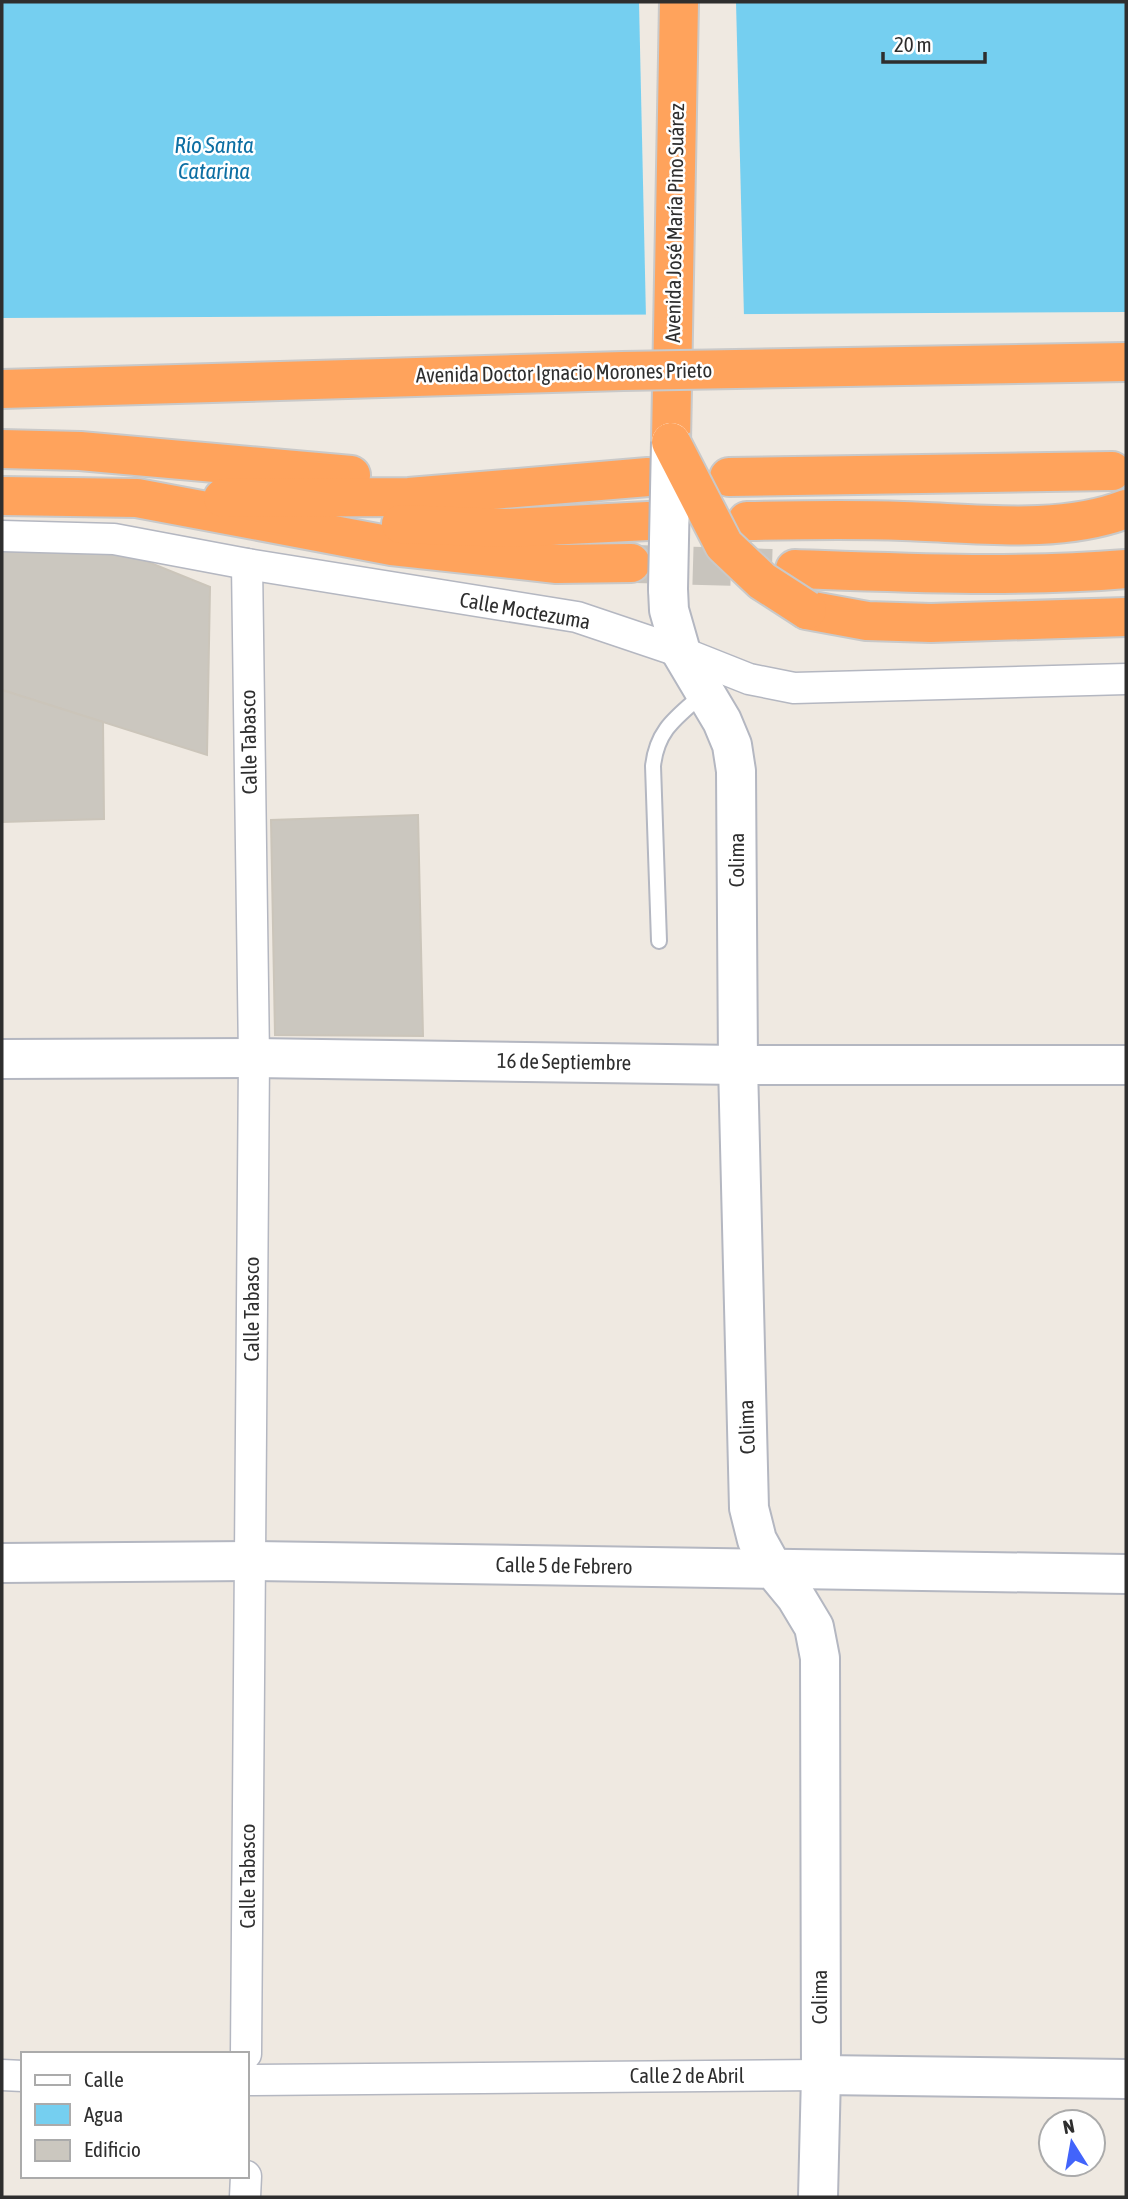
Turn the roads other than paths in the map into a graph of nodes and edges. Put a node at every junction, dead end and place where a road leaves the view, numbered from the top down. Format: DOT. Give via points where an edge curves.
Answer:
graph roads {
  1 [pos="679,2"];
  2 [pos="1126,362"];
  3 [pos="2,389"];
  4 [pos="671,442"];
  5 [pos="2,449"];
  6 [pos="1112,471"];
  7 [pos="648,477"];
  8 [pos="729,477"];
  9 [pos="510,489"];
  10 [pos="2,496"];
  11 [pos="136,498"];
  12 [pos="1126,509"];
  13 [pos="648,521"];
  14 [pos="747,521"];
  15 [pos="316,533"];
  16 [pos="2,536"];
  17 [pos="631,563"];
  18 [pos="247,564"];
  19 [pos="795,569"];
  20 [pos="1126,569"];
  21 [pos="1126,617"];
  22 [pos="681,652"];
  23 [pos="1126,679"];
  24 [pos="705,692"];
  25 [pos="659,941"];
  26 [pos="254,1058"];
  27 [pos="2,1059"];
  28 [pos="738,1065"];
  29 [pos="1126,1065"];
  30 [pos="250,1561"];
  31 [pos="2,1563"];
  32 [pos="773,1569"];
  33 [pos="1126,1574"];
  34 [pos="246,2052"];
  35 [pos="2,2076"];
  36 [pos="21,2076"];
  37 [pos="821,2076"];
  38 [pos="1126,2079"];
  39 [pos="248,2080"];
  40 [pos="246,2178"];
  41 [pos="245,2197"];
  42 [pos="818,2197"];
  1 -- 4 [label="highway, Avenida José María Pino Suárez"];
  2 -- 3 [label="highway, Avenida Doctor Ignacio Morones Prieto, bridge"];
  4 -- 21 [label="highway, bridge" via="724,545 762,581 807,610 867,621 931,623"];
  4 -- 22 [label="street, Avenida José María Pino Suárez, bridge" via="668,589"];
  5 -- 9 [label="highway" via="80,451"];
  6 -- 8 [label="highway"];
  7 -- 9 [label="highway"];
  9 -- 11 [label="highway" via="409,497"];
  10 -- 11 [label="highway"];
  11 -- 15 [label="highway"];
  12 -- 14 [label="highway" via="1072,522 1019,525 851,519"];
  13 -- 15 [label="highway" via="507,528 361,524"];
  15 -- 17 [label="highway" via="557,564"];
  16 -- 18 [label="street, Calle Moctezuma" via="114,539"];
  18 -- 22 [label="street, Calle Moctezuma" via="577,617"];
  18 -- 26 [label="street, Calle Tabasco"];
  19 -- 20 [label="highway" via="970,575"];
  22 -- 23 [label="street, Calle Moctezuma" via="749,679 794,688"];
  22 -- 24 [label="street, Colima"];
  24 -- 25 [label="lane" via="667,726 655,750"];
  24 -- 28 [label="street, Colima" via="723,721 736,771"];
  26 -- 27 [label="street, 16 de Septiembre"];
  26 -- 28 [label="street, 16 de Septiembre"];
  26 -- 30 [label="street, Calle Tabasco"];
  28 -- 29 [label="street, 16 de Septiembre"];
  28 -- 32 [label="street, Colima" via="749,1508"];
  30 -- 31 [label="street, Calle 5 de Febrero"];
  30 -- 32 [label="street, Calle 5 de Febrero"];
  30 -- 34 [label="street, Calle Tabasco"];
  32 -- 33 [label="street, Calle 5 de Febrero"];
  32 -- 37 [label="street, Colima" via="814,1627 820,1658"];
  35 -- 36 [label="street"];
  37 -- 38 [label="street, Calle 2 de Abril"];
  37 -- 39 [label="street, Calle 2 de Abril"];
  37 -- 42 [label="street, Colima"];
  40 -- 41 [label="street"];
}
